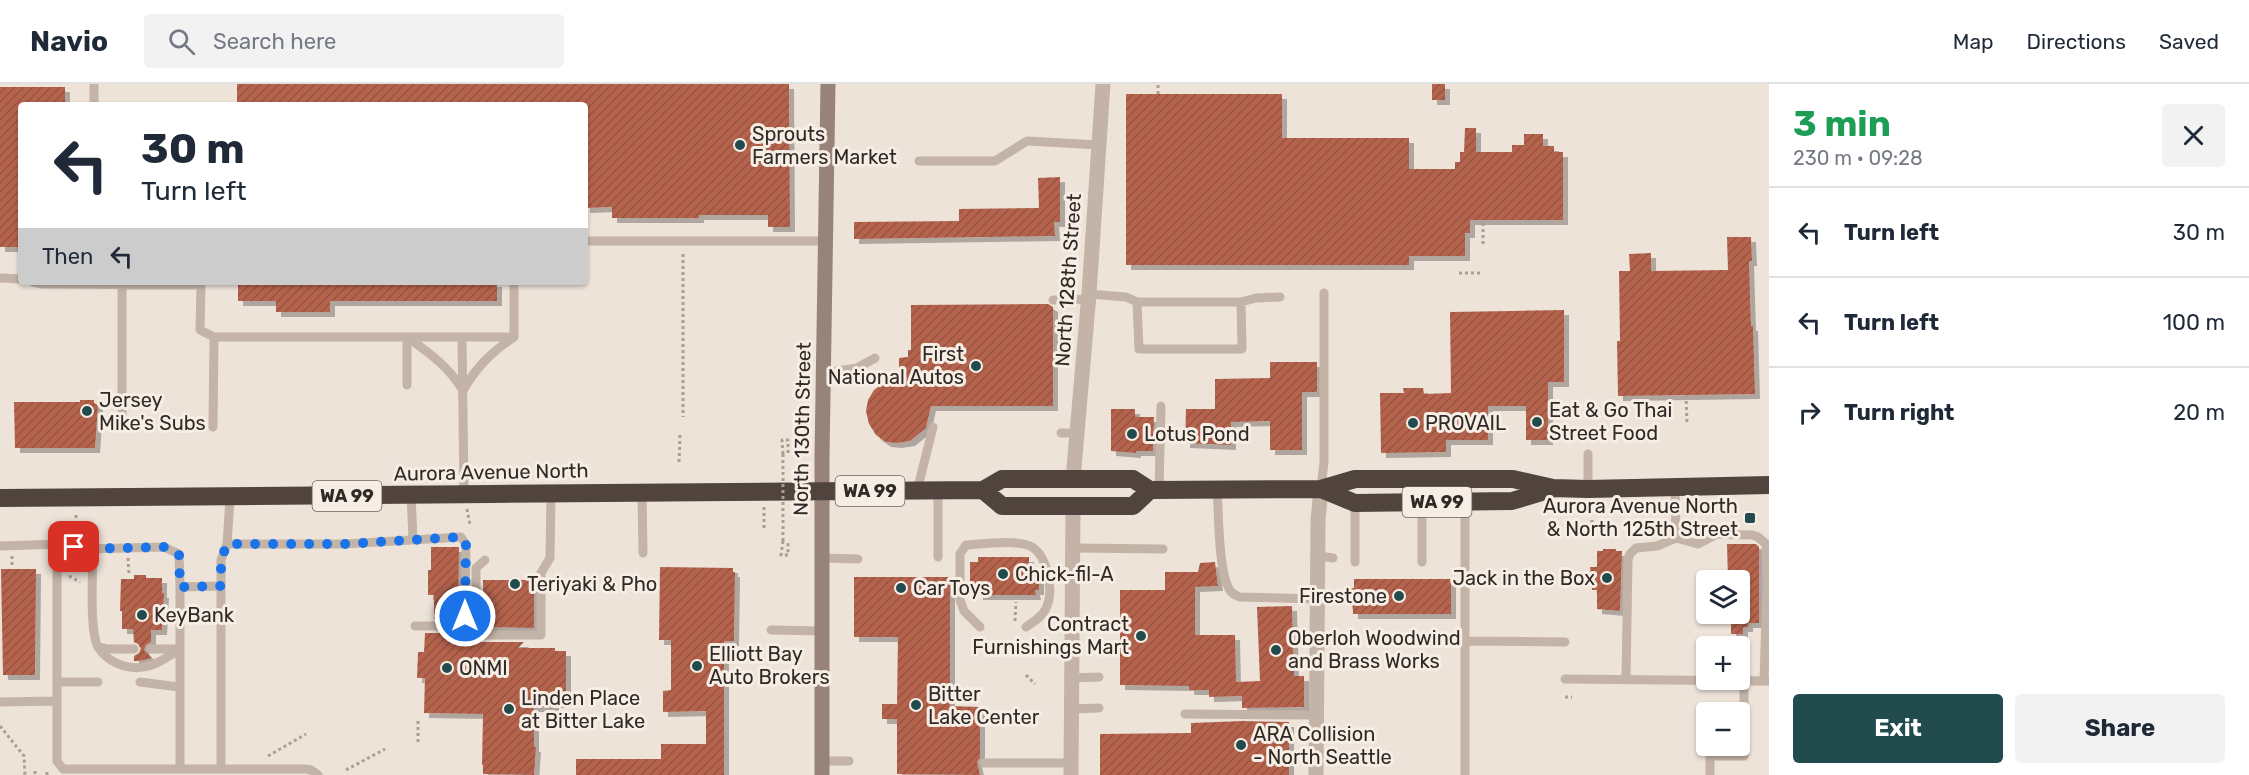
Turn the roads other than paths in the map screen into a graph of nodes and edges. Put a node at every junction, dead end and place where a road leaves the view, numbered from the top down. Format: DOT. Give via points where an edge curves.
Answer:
graph roads {
  1 [pos="94,84"];
  2 [pos="828,84"];
  3 [pos="1103,84"];
  4 [pos="94,102"];
  5 [pos="1099,145"];
  6 [pos="919,161"];
  7 [pos="588,241"];
  8 [pos="825,241"];
  9 [pos="0,278"];
  10 [pos="18,279"];
  11 [pos="122,285"];
  12 [pos="514,285"];
  13 [pos="1324,293"];
  14 [pos="1089,296"];
  15 [pos="1280,297"];
  16 [pos="1053,300"];
  17 [pos="1241,302"];
  18 [pos="1137,303"];
  19 [pos="514,336"];
  20 [pos="214,337"];
  21 [pos="407,337"];
  22 [pos="462,337"];
  23 [pos="874,357"];
  24 [pos="824,373"];
  25 [pos="407,385"];
  26 [pos="463,391"];
  27 [pos="1161,406"];
  28 [pos="122,427"];
  29 [pos="213,427"];
  30 [pos="933,427"];
  31 [pos="1588,454"];
  32 [pos="1073,479"];
  33 [pos="1769,485"];
  34 [pos="1675,486"];
  35 [pos="1553,488"];
  36 [pos="1217,489"];
  37 [pos="1321,489"];
  38 [pos="1588,489"];
  39 [pos="917,490"];
  40 [pos="938,490"];
  41 [pos="983,490"];
  42 [pos="1154,490"];
  43 [pos="822,491"];
  44 [pos="642,493"];
  45 [pos="464,494"];
  46 [pos="551,494"];
  47 [pos="411,495"];
  48 [pos="0,498"];
  49 [pos="230,498"];
  50 [pos="1422,502"];
  51 [pos="1466,502"];
  52 [pos="1355,503"];
  53 [pos="1073,506"];
  54 [pos="1676,538"];
  55 [pos="413,539"];
  56 [pos="57,544"];
  57 [pos="227,544"];
  58 [pos="0,546"];
  59 [pos="1073,548"];
  60 [pos="93,549"];
  61 [pos="1163,549"];
  62 [pos="643,553"];
  63 [pos="938,557"];
  64 [pos="822,558"];
  65 [pos="858,559"];
  66 [pos="485,560"];
  67 [pos="1355,562"];
  68 [pos="1422,562"];
  69 [pos="221,586"];
  70 [pos="180,587"];
  71 [pos="1318,599"];
  72 [pos="415,626"];
  73 [pos="980,627"];
  74 [pos="1026,627"];
  75 [pos="771,630"];
  76 [pos="822,631"];
  77 [pos="1466,641"];
  78 [pos="1565,642"];
  79 [pos="98,647"];
  80 [pos="134,649"];
  81 [pos="151,649"];
  82 [pos="180,649"];
  83 [pos="1099,677"];
  84 [pos="1071,678"];
  85 [pos="1565,679"];
  86 [pos="1626,679"];
  87 [pos="1696,680"];
  88 [pos="1750,680"];
  89 [pos="1766,681"];
  90 [pos="57,682"];
  91 [pos="98,682"];
  92 [pos="140,682"];
  93 [pos="179,687"];
  94 [pos="1744,690"];
  95 [pos="56,701"];
  96 [pos="0,702"];
  97 [pos="1099,708"];
  98 [pos="1071,709"];
  99 [pos="1185,714"];
  100 [pos="1317,715"];
  101 [pos="849,761"];
  102 [pos="984,763"];
  103 [pos="822,768"];
  104 [pos="180,769"];
  105 [pos="221,769"];
  106 [pos="1071,769"];
  107 [pos="318,775"];
  108 [pos="1316,775"];
  109 [pos="1465,775"];
  110 [pos="1710,775"];
  1 -- 4 [label="lane"];
  2 -- 8 [label="main road, North 130th Street"];
  3 -- 5 [label="street, North 128th Street"];
  5 -- 6 [label="lane" via="1027,141 995,161"];
  5 -- 14 [label="street, North 128th Street"];
  7 -- 8 [label="lane"];
  8 -- 24 [label="main road, North 130th Street"];
  9 -- 10 [label="lane"];
  11 -- 20 [label="lane" via="201,285 200,330"];
  11 -- 28 [label="lane"];
  12 -- 19 [label="lane"];
  13 -- 37 [label="lane"];
  14 -- 16 [label="lane"];
  14 -- 18 [label="lane" via="1126,297"];
  14 -- 32 [label="street, North 128th Street" via="1068,433"];
  15 -- 17 [label="lane"];
  17 -- 18 [label="lane"];
  17 -- 18 [label="lane" via="1242,349 1139,349"];
  19 -- 22 [label="lane"];
  19 -- 26 [label="lane" via="475,370"];
  20 -- 21 [label="lane"];
  20 -- 29 [label="lane"];
  21 -- 22 [label="lane"];
  21 -- 25 [label="lane"];
  21 -- 26 [label="lane" via="453,373"];
  22 -- 26 [label="lane"];
  23 -- 24 [label="lane" via="857,368"];
  24 -- 43 [label="main road, North 130th Street"];
  26 -- 45 [label="lane"];
  27 -- 42 [label="lane"];
  30 -- 39 [label="lane"];
  31 -- 38 [label="lane"];
  32 -- 41 [label="highway, Aurora Avenue North / WA 99" via="1002,479"];
  32 -- 42 [label="highway, Aurora Avenue North / WA 99" via="1133,479"];
  33 -- 34 [label="highway, Aurora Avenue North / WA 99"];
  34 -- 38 [label="highway, Aurora Avenue North / WA 99"];
  34 -- 54 [label="lane"];
  35 -- 37 [label="highway, Aurora Avenue North / WA 99" via="1514,479 1355,479"];
  35 -- 38 [label="highway, Aurora Avenue North / WA 99"];
  35 -- 51 [label="highway, Aurora Avenue North / WA 99" via="1512,501"];
  36 -- 37 [label="highway, Aurora Avenue North / WA 99"];
  36 -- 42 [label="highway, Aurora Avenue North / WA 99"];
  36 -- 71 [label="lane" via="1229,590 1240,597"];
  37 -- 52 [label="highway, Aurora Avenue North / WA 99"];
  37 -- 71 [label="street" via="1318,520 1326,557"];
  39 -- 40 [label="highway, Aurora Avenue North / WA 99"];
  39 -- 43 [label="highway, Aurora Avenue North / WA 99"];
  40 -- 41 [label="highway, Aurora Avenue North / WA 99"];
  40 -- 63 [label="lane"];
  41 -- 53 [label="highway" via="1002,506"];
  42 -- 53 [label="highway" via="1133,506"];
  43 -- 44 [label="highway, Aurora Avenue North / WA 99"];
  43 -- 64 [label="main road, North 130th Street"];
  44 -- 46 [label="highway, Aurora Avenue North / WA 99"];
  44 -- 62 [label="lane"];
  45 -- 46 [label="highway, Aurora Avenue North / WA 99"];
  45 -- 47 [label="highway, Aurora Avenue North / WA 99"];
  46 -- 66 [label="lane" via="550,558 541,573 541,635 483,635 476,629 476,568"];
  47 -- 49 [label="highway, Aurora Avenue North / WA 99"];
  47 -- 55 [label="lane"];
  48 -- 49 [label="highway, Aurora Avenue North / WA 99"];
  49 -- 57 [label="lane"];
  50 -- 51 [label="highway, Aurora Avenue North / WA 99"];
  50 -- 52 [label="highway, Aurora Avenue North / WA 99"];
  50 -- 68 [label="lane"];
  51 -- 77 [label="lane"];
  52 -- 67 [label="lane"];
  53 -- 59 [label="street"];
  54 -- 86 [label="lane" via="1657,546 1636,548 1630,554"];
  54 -- 89 [label="lane" via="1698,544 1717,534 1752,535 1766,544"];
  55 -- 57 [label="lane" via="345,544"];
  55 -- 72 [label="lane" via="461,537 466,544 465,616 459,626"];
  56 -- 58 [label="lane"];
  56 -- 60 [label="lane"];
  56 -- 90 [label="lane"];
  57 -- 69 [label="lane" via="221,560"];
  59 -- 61 [label="lane"];
  59 -- 84 [label="street"];
  60 -- 70 [label="lane" via="164,547 179,554"];
  60 -- 79 [label="lane" via="94,631"];
  64 -- 65 [label="lane"];
  64 -- 76 [label="main road, North 130th Street"];
  69 -- 70 [label="lane"];
  69 -- 105 [label="lane"];
  70 -- 82 [label="lane"];
  71 -- 100 [label="street"];
  73 -- 74 [label="lane" via="960,600 960,554 966,545 1020,543 1033,547 1048,569 1048,603 1041,616"];
  75 -- 76 [label="lane"];
  76 -- 103 [label="main road, North 130th Street"];
  77 -- 78 [label="lane"];
  77 -- 109 [label="lane"];
  79 -- 80 [label="lane"];
  79 -- 82 [label="lane" via="111,661 140,667 155,666"];
  81 -- 82 [label="lane"];
  82 -- 93 [label="lane"];
  83 -- 84 [label="lane"];
  84 -- 98 [label="street"];
  85 -- 86 [label="lane"];
  86 -- 87 [label="lane"];
  88 -- 89 [label="lane"];
  90 -- 91 [label="lane"];
  90 -- 95 [label="lane"];
  92 -- 93 [label="lane"];
  93 -- 104 [label="lane"];
  94 -- 110 [label="lane" via="1744,756 1710,756"];
  95 -- 96 [label="lane"];
  95 -- 104 [label="lane" via="57,761 63,769"];
  97 -- 98 [label="lane"];
  98 -- 106 [label="street"];
  99 -- 100 [label="lane"];
  100 -- 108 [label="street"];
  101 -- 103 [label="lane"];
  102 -- 106 [label="lane"];
  104 -- 105 [label="lane"];
  105 -- 107 [label="lane" via="311,770"];
}
